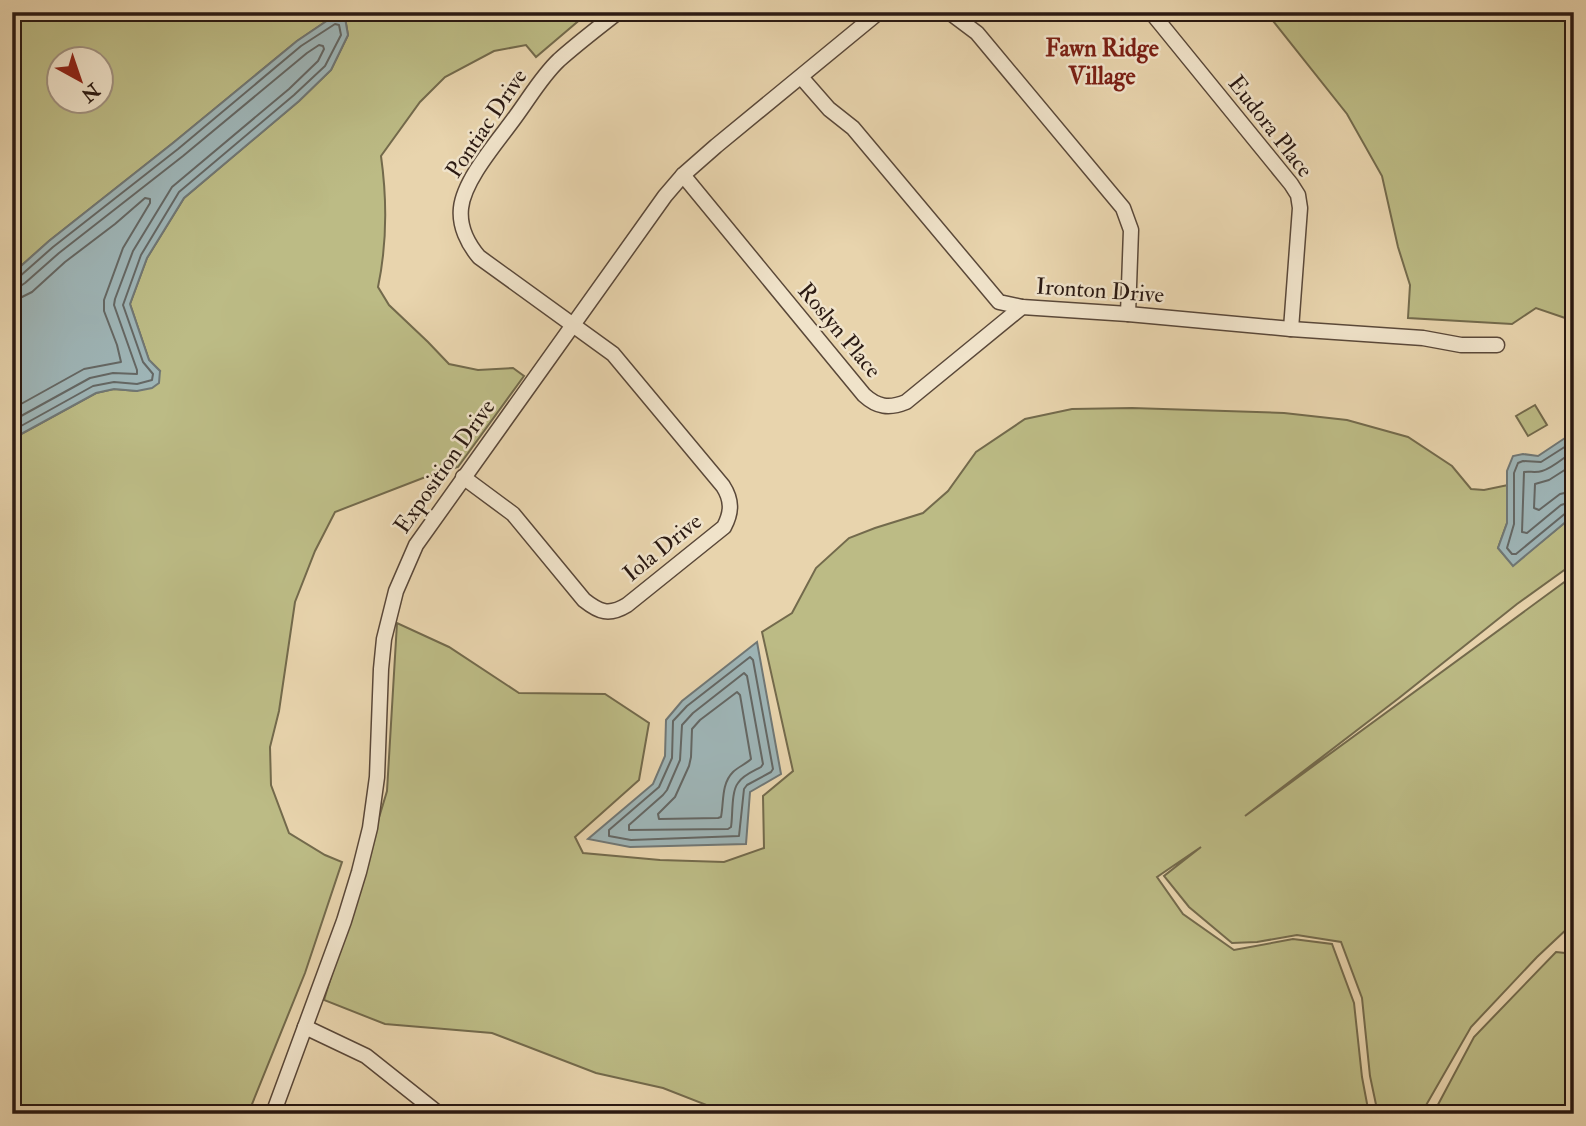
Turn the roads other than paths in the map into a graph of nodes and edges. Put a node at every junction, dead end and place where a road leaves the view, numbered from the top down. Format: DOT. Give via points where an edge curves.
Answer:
graph roads {
  1 [pos="618,12"];
  2 [pos="879,12"];
  3 [pos="949,12"];
  4 [pos="1151,12"];
  5 [pos="801,77"];
  6 [pos="683,175"];
  7 [pos="1023,307"];
  8 [pos="1128,314"];
  9 [pos="572,324"];
  10 [pos="1292,329"];
  11 [pos="1497,345"];
  12 [pos="463,477"];
  13 [pos="305,1027"];
  14 [pos="273,1114"];
  15 [pos="439,1114"];
  1 -- 9 [label="street, Pontiac Drive" via="548,73 475,173 461,208 465,234 480,257"];
  2 -- 5 [label="street, Exposition Drive"];
  3 -- 8 [label="street" via="980,37 1124,208 1130,230"];
  4 -- 10 [label="street, Eudora Place" via="1297,195"];
  5 -- 6 [label="street, Exposition Drive"];
  5 -- 7 [label="street, Ironton Drive" via="853,128 999,302"];
  6 -- 7 [label="street, Roslyn Place" via="864,395 880,406 906,402"];
  6 -- 9 [label="street, Exposition Drive"];
  7 -- 8 [label="street, Ironton Drive"];
  8 -- 10 [label="street, Ironton Drive"];
  9 -- 12 [label="street, Exposition Drive"];
  9 -- 12 [label="street, Iola Drive" via="613,354 723,486 731,507 724,527 627,605 606,612 584,600 513,514"];
  10 -- 11 [label="street, Ironton Drive"];
  12 -- 13 [label="street, Exposition Drive" via="416,545 389,614 381,664 370,828 344,921"];
  13 -- 14 [label="street, Exposition Drive"];
  13 -- 15 [label="street" via="366,1056"];
}
